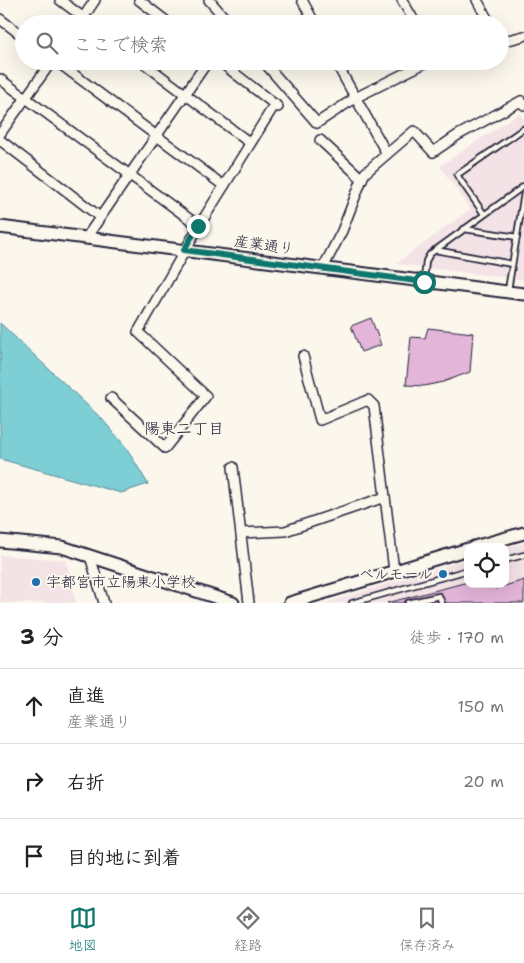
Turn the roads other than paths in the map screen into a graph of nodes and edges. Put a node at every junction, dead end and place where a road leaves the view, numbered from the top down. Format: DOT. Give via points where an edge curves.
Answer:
graph roads {
  1 [pos="60,0"];
  2 [pos="95,0"];
  3 [pos="139,0"];
  4 [pos="209,0"];
  5 [pos="302,0"];
  6 [pos="402,0"];
  7 [pos="477,0"];
  8 [pos="75,15"];
  9 [pos="85,15"];
  10 [pos="158,15"];
  11 [pos="222,15"];
  12 [pos="310,15"];
  13 [pos="411,15"];
  14 [pos="485,15"];
  15 [pos="0,19"];
  16 [pos="15,30"];
  17 [pos="524,36"];
  18 [pos="509,40"];
  19 [pos="46,70"];
  20 [pos="68,70"];
  21 [pos="153,70"];
  22 [pos="202,70"];
  23 [pos="231,70"];
  24 [pos="271,70"];
  25 [pos="340,70"];
  26 [pos="411,70"];
  27 [pos="0,79"];
  28 [pos="185,94"];
  29 [pos="26,98"];
  30 [pos="355,98"];
  31 [pos="524,105"];
  32 [pos="524,130"];
  33 [pos="0,134"];
  34 [pos="156,136"];
  35 [pos="0,140"];
  36 [pos="320,140"];
  37 [pos="250,143"];
  38 [pos="387,154"];
  39 [pos="129,174"];
  40 [pos="362,179"];
  41 [pos="224,186"];
  42 [pos="524,186"];
  43 [pos="524,193"];
  44 [pos="484,214"];
  45 [pos="100,217"];
  46 [pos="198,226"];
  47 [pos="0,228"];
  48 [pos="464,229"];
  49 [pos="86,238"];
  50 [pos="517,238"];
  51 [pos="184,250"];
  52 [pos="435,250"];
  53 [pos="512,264"];
  54 [pos="323,268"];
  55 [pos="424,282"];
  56 [pos="508,292"];
  57 [pos="524,294"];
  58 [pos="303,356"];
  59 [pos="111,398"];
  60 [pos="233,467"];
  61 [pos="385,497"];
  62 [pos="241,533"];
  63 [pos="524,533"];
  64 [pos="0,541"];
  65 [pos="488,543"];
  66 [pos="464,550"];
  67 [pos="524,555"];
  68 [pos="90,556"];
  69 [pos="509,559"];
  70 [pos="394,571"];
  71 [pos="464,571"];
  72 [pos="104,603"];
  73 [pos="233,603"];
  74 [pos="249,603"];
  75 [pos="290,603"];
  76 [pos="352,603"];
  77 [pos="408,603"];
  78 [pos="442,603"];
  1 -- 8 [label="street"];
  2 -- 9 [label="street"];
  3 -- 10 [label="street"];
  4 -- 11 [label="street"];
  5 -- 12 [label="street"];
  6 -- 13 [label="street"];
  7 -- 14 [label="street"];
  15 -- 16 [label="street"];
  17 -- 18 [label="street"];
  19 -- 29 [label="street"];
  20 -- 34 [label="street"];
  21 -- 28 [label="street"];
  22 -- 28 [label="street"];
  23 -- 37 [label="street" via="276,105"];
  24 -- 30 [label="street" via="317,123"];
  25 -- 30 [label="street"];
  26 -- 30 [label="street"];
  27 -- 29 [label="street"];
  28 -- 34 [label="street"];
  28 -- 37 [label="street"];
  29 -- 33 [label="street"];
  29 -- 39 [label="street"];
  30 -- 38 [label="street"];
  31 -- 38 [label="street" via="520,101 432,152 414,131"];
  32 -- 44 [label="lane" via="456,175"];
  34 -- 39 [label="street"];
  34 -- 41 [label="street"];
  35 -- 45 [label="street"];
  36 -- 40 [label="street"];
  37 -- 41 [label="street"];
  38 -- 40 [label="street"];
  39 -- 45 [label="street"];
  39 -- 46 [label="street"];
  40 -- 54 [label="street" via="342,231"];
  41 -- 46 [label="street"];
  42 -- 44 [label="lane"];
  43 -- 50 [label="lane"];
  44 -- 48 [label="lane"];
  45 -- 49 [label="street"];
  46 -- 51 [label="street"];
  47 -- 49 [label="street, 産業通り"];
  48 -- 50 [label="lane"];
  48 -- 52 [label="lane"];
  49 -- 51 [label="street, 産業通り"];
  50 -- 53 [label="lane"];
  51 -- 54 [label="street, 産業通り"];
  51 -- 59 [label="street" via="138,332 206,396 164,448"];
  52 -- 53 [label="lane"];
  52 -- 55 [label="lane" via="426,261"];
  53 -- 56 [label="lane"];
  54 -- 55 [label="street, 産業通り"];
  55 -- 56 [label="street, 産業通り"];
  56 -- 57 [label="street, 産業通り"];
  58 -- 61 [label="street" via="320,420 368,400 374,406"];
  60 -- 62 [label="street"];
  61 -- 62 [label="street" via="285,531"];
  61 -- 70 [label="street"];
  62 -- 74 [label="street"];
  63 -- 65 [label="street"];
  64 -- 68 [label="street" via="62,546"];
  66 -- 70 [label="street"];
  67 -- 69 [label="lane"];
  68 -- 72 [label="street"];
  68 -- 73 [label="street"];
  70 -- 75 [label="street"];
  71 -- 76 [label="lane"];
  77 -- 78 [label="lane" via="439,596"];
}
